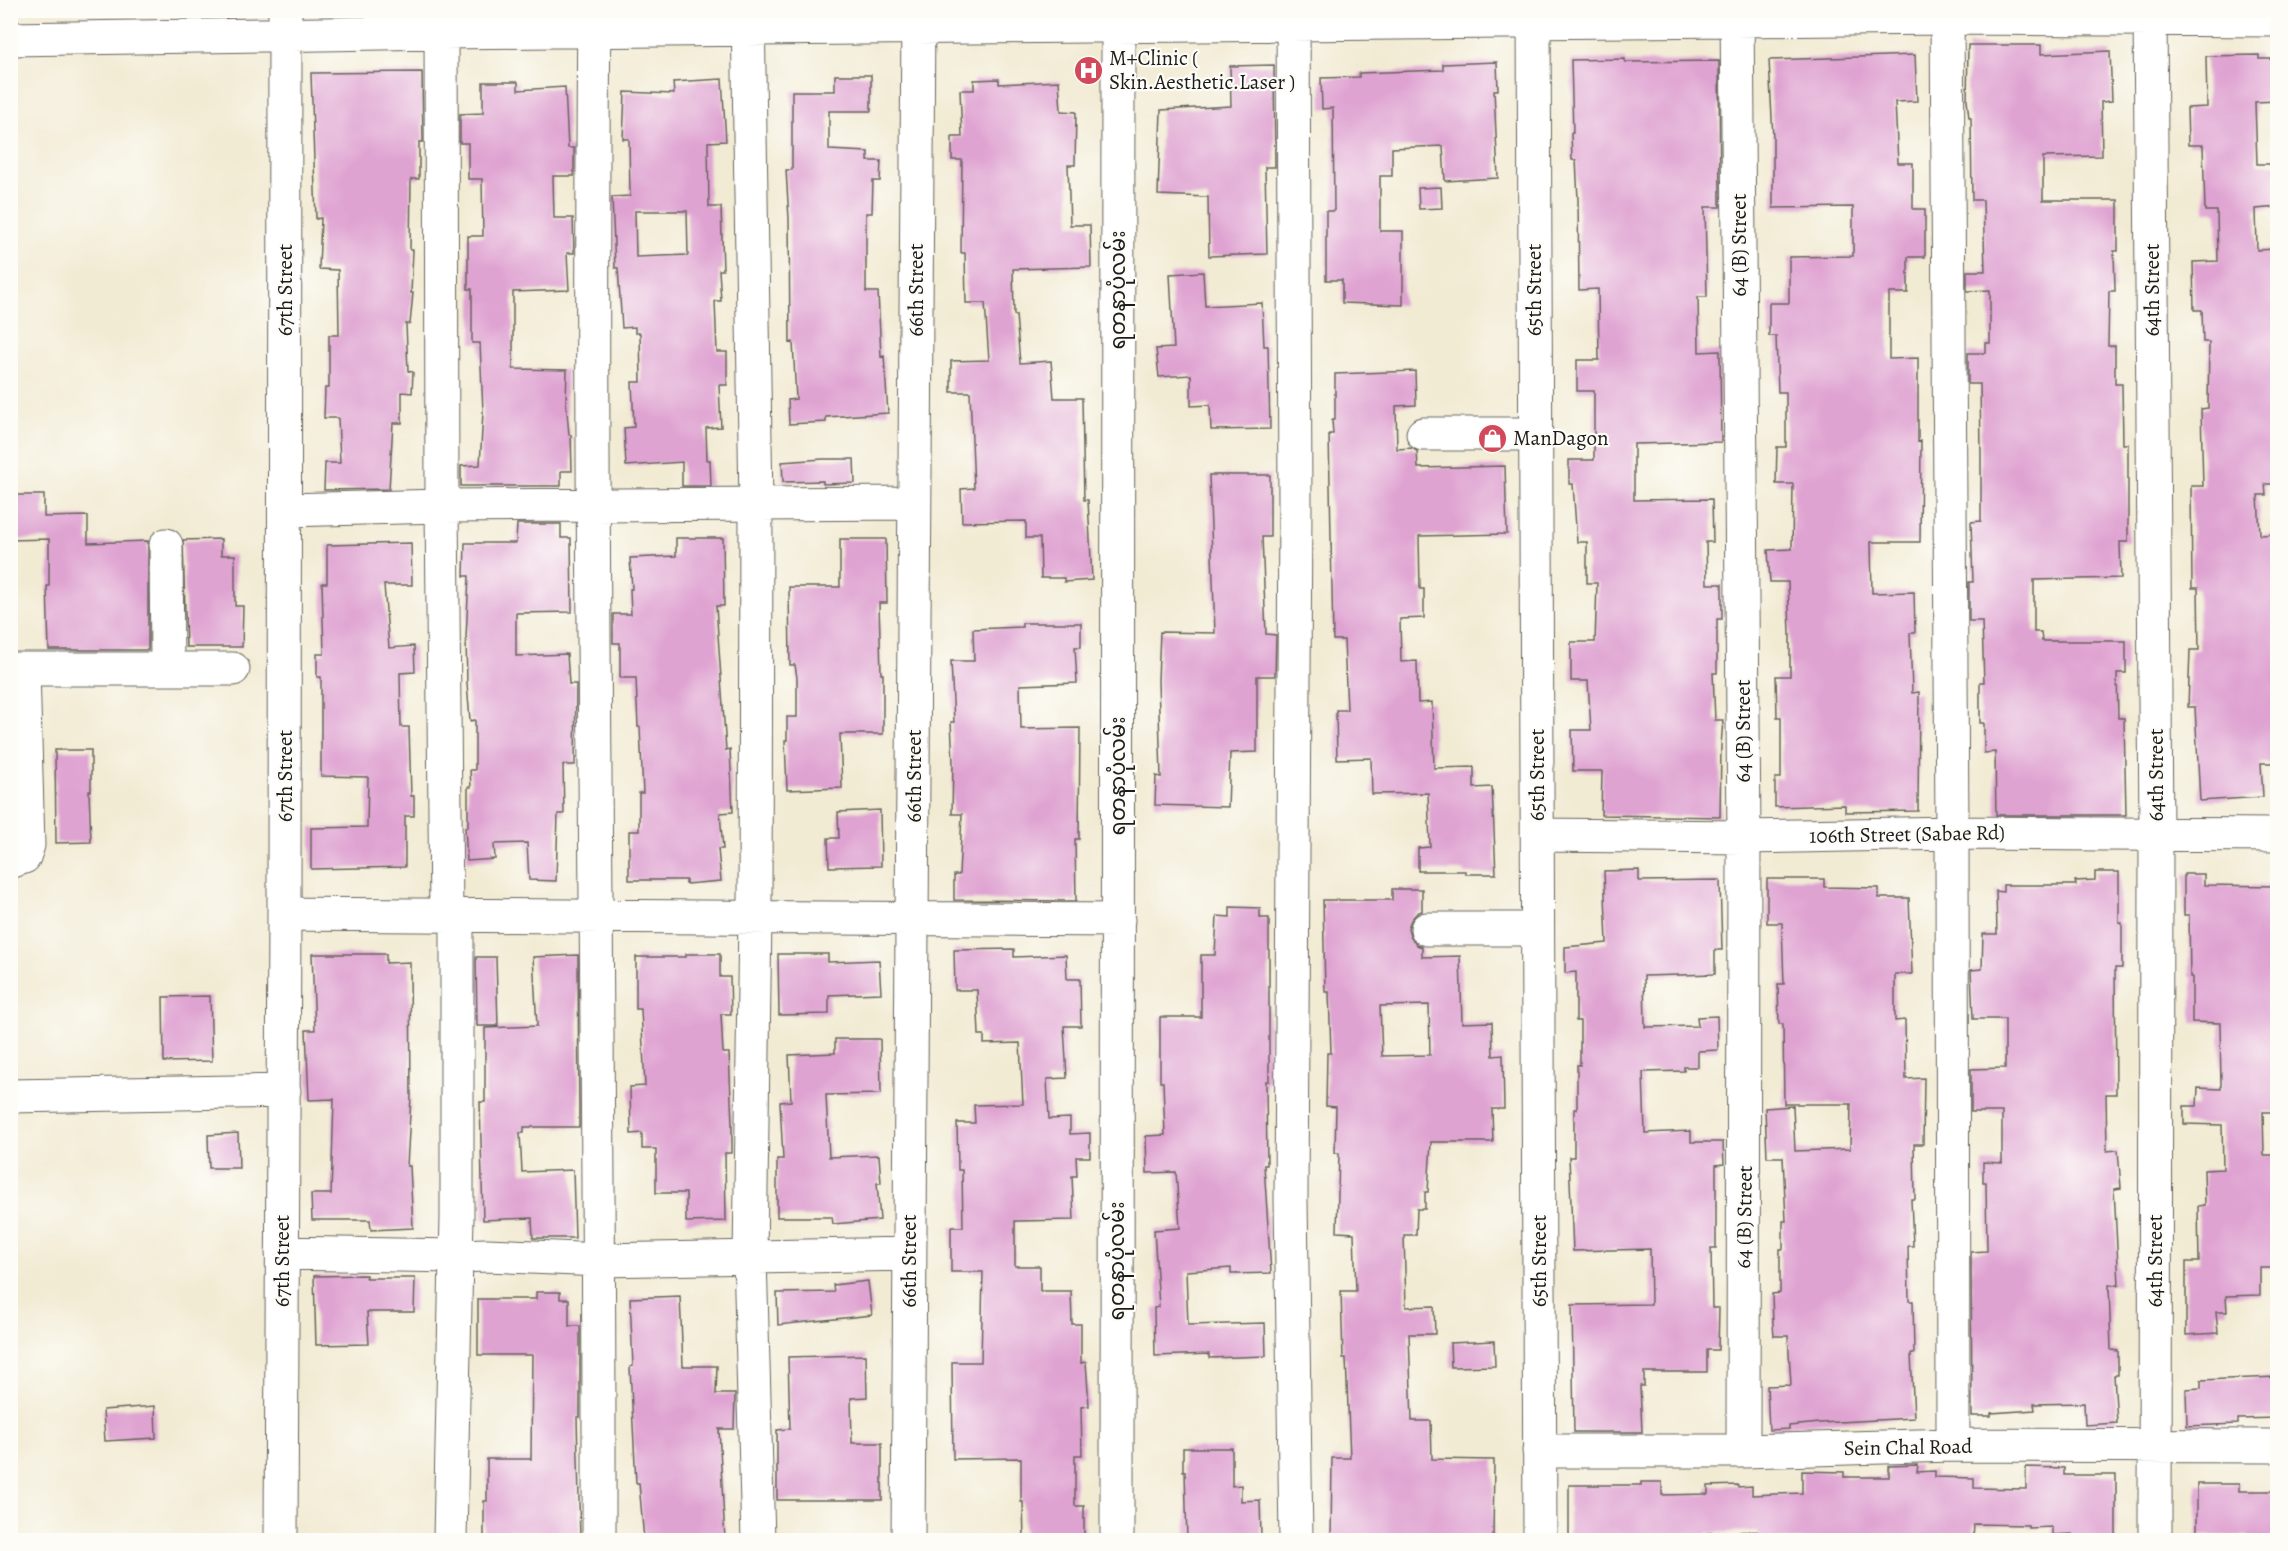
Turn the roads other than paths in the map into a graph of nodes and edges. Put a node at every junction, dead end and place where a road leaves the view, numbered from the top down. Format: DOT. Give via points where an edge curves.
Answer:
graph roads {
  1 [pos="1947,14"];
  2 [pos="1737,15"];
  3 [pos="2150,15"];
  4 [pos="1534,16"];
  5 [pos="1293,17"];
  6 [pos="1118,18"];
  7 [pos="918,19"];
  8 [pos="748,20"];
  9 [pos="2277,20"];
  10 [pos="441,21"];
  11 [pos="594,21"];
  12 [pos="285,22"];
  13 [pos="10,39"];
  14 [pos="1423,434"];
  15 [pos="1535,434"];
  16 [pos="914,503"];
  17 [pos="756,504"];
  18 [pos="594,505"];
  19 [pos="442,506"];
  20 [pos="285,510"];
  21 [pos="166,545"];
  22 [pos="17,669"];
  23 [pos="167,669"];
  24 [pos="233,669"];
  25 [pos="1952,833"];
  26 [pos="2156,834"];
  27 [pos="1537,835"];
  28 [pos="2277,835"];
  29 [pos="1744,837"];
  30 [pos="10,862"];
  31 [pos="284,914"];
  32 [pos="452,915"];
  33 [pos="598,916"];
  34 [pos="755,917"];
  35 [pos="913,918"];
  36 [pos="1118,920"];
  37 [pos="1427,929"];
  38 [pos="1537,929"];
  39 [pos="284,1091"];
  40 [pos="10,1096"];
  41 [pos="282,1253"];
  42 [pos="909,1254"];
  43 [pos="456,1256"];
  44 [pos="750,1257"];
  45 [pos="600,1260"];
  46 [pos="1953,1445"];
  47 [pos="2277,1446"];
  48 [pos="2155,1447"];
  49 [pos="1539,1451"];
  50 [pos="1743,1451"];
  51 [pos="280,1540"];
  52 [pos="450,1540"];
  53 [pos="599,1540"];
  54 [pos="758,1540"];
  55 [pos="908,1540"];
  56 [pos="1117,1540"];
  57 [pos="1296,1540"];
  58 [pos="1540,1540"];
  59 [pos="2155,1540"];
  1 -- 2 [label="street"];
  1 -- 3 [label="street"];
  1 -- 25 [label="street"];
  2 -- 4 [label="street"];
  2 -- 29 [label="street, 64 (B) Street"];
  3 -- 9 [label="street"];
  3 -- 26 [label="street, 64th Street"];
  4 -- 5 [label="street"];
  4 -- 15 [label="street, 65th Street"];
  5 -- 6 [label="street"];
  5 -- 57 [label="street" via="1291,1200"];
  6 -- 7 [label="street"];
  6 -- 36 [label="street, ရတနာပုံလမ်း"];
  7 -- 8 [label="street"];
  7 -- 16 [label="street, 66th Street"];
  8 -- 11 [label="street"];
  8 -- 17 [label="street"];
  10 -- 11 [label="street"];
  10 -- 12 [label="street"];
  10 -- 19 [label="street"];
  11 -- 18 [label="street"];
  12 -- 13 [label="street"];
  12 -- 20 [label="street, 67th Street"];
  14 -- 15 [label="street"];
  15 -- 27 [label="street, 65th Street"];
  16 -- 17 [label="street"];
  16 -- 35 [label="street, 66th Street"];
  17 -- 18 [label="street"];
  17 -- 34 [label="street"];
  18 -- 19 [label="street"];
  18 -- 33 [label="street"];
  19 -- 20 [label="street"];
  19 -- 32 [label="street"];
  20 -- 31 [label="street, 67th Street"];
  21 -- 23 [label="street"];
  22 -- 23 [label="street"];
  22 -- 30 [label="street" via="28,845 24,857"];
  23 -- 24 [label="street"];
  25 -- 26 [label="street, 106th Street (Sabae Rd)"];
  25 -- 29 [label="street, 106th Street (Sabae Rd)"];
  25 -- 46 [label="street"];
  26 -- 28 [label="street, 106th Street (Sabae Rd)"];
  26 -- 48 [label="street, 64th Street"];
  27 -- 29 [label="street, 106th Street (Sabae Rd)"];
  27 -- 38 [label="street, 65th Street"];
  29 -- 50 [label="street, 64 (B) Street"];
  31 -- 32 [label="street"];
  31 -- 39 [label="street, 67th Street"];
  32 -- 33 [label="street"];
  32 -- 43 [label="street"];
  33 -- 34 [label="street"];
  33 -- 45 [label="street"];
  34 -- 35 [label="street"];
  34 -- 44 [label="street"];
  35 -- 36 [label="street"];
  35 -- 42 [label="street, 66th Street"];
  36 -- 56 [label="street, ရတနာပုံလမ်း"];
  37 -- 38 [label="street"];
  38 -- 49 [label="street, 65th Street"];
  39 -- 40 [label="street"];
  39 -- 41 [label="street, 67th Street"];
  41 -- 43 [label="street"];
  41 -- 51 [label="street, 67th Street"];
  42 -- 44 [label="street"];
  42 -- 55 [label="street, 66th Street"];
  43 -- 45 [label="street"];
  43 -- 52 [label="street"];
  44 -- 45 [label="street"];
  44 -- 54 [label="street"];
  45 -- 53 [label="street"];
  46 -- 48 [label="street, Sein Chal Road"];
  46 -- 50 [label="street, Sein Chal Road"];
  47 -- 48 [label="street, Sein Chal Road"];
  48 -- 59 [label="street, 64th Street"];
  49 -- 50 [label="street, Sein Chal Road"];
  49 -- 58 [label="street, 65th Street"];
}
